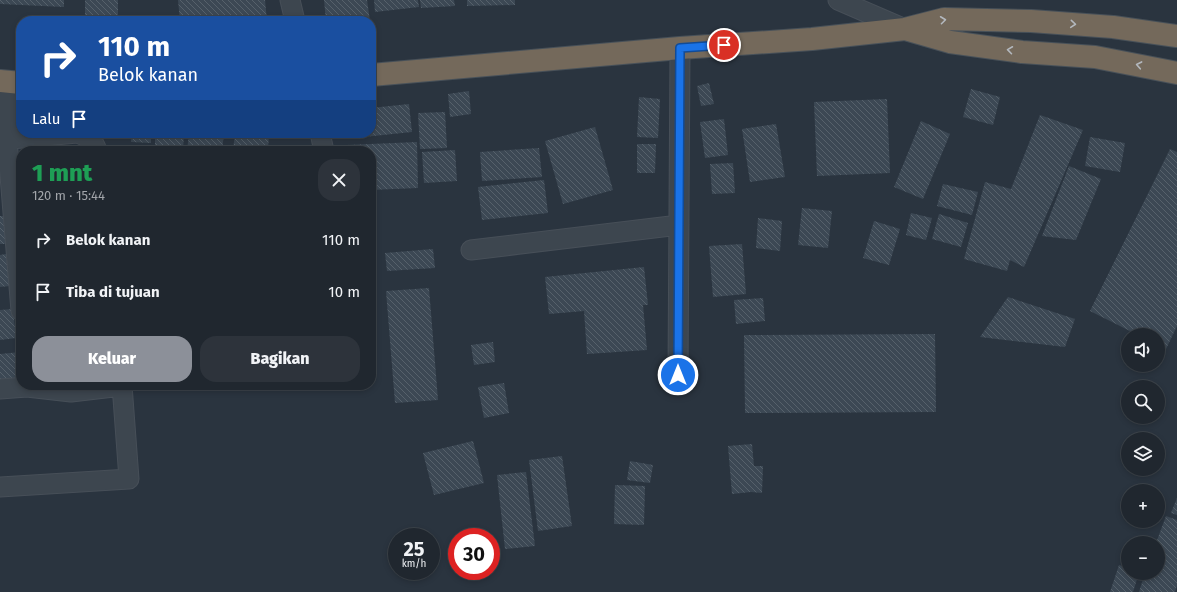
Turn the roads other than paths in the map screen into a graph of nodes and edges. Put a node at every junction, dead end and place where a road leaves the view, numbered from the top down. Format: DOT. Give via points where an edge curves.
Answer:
graph roads {
  1 [pos="290,0"];
  2 [pos="838,0"];
  3 [pos="294,16"];
  4 [pos="905,29"];
  5 [pos="1177,36"];
  6 [pos="680,48"];
  7 [pos="1177,73"];
  8 [pos="376,75"];
  9 [pos="9,82"];
  10 [pos="16,138"];
  11 [pos="89,138"];
  12 [pos="3,139"];
  13 [pos="95,146"];
  14 [pos="679,225"];
  15 [pos="471,250"];
  16 [pos="16,263"];
  17 [pos="678,375"];
  18 [pos="16,387"];
  19 [pos="0,389"];
  20 [pos="56,390"];
  21 [pos="88,390"];
  22 [pos="122,390"];
  23 [pos="0,487"];
  1 -- 3 [label="street"];
  2 -- 4 [label="street"];
  4 -- 5 [label="highway, one-way" via="944,19 1030,21 1113,27"];
  4 -- 6 [label="highway" via="812,39"];
  7 -- 4 [label="highway, one-way" via="1095,57 1022,52 950,42"];
  6 -- 8 [label="highway"];
  6 -- 14 [label="street"];
  9 -- 12 [label="street"];
  10 -- 12 [label="street"];
  11 -- 13 [label="street"];
  12 -- 16 [label="street"];
  14 -- 15 [label="street"];
  14 -- 17 [label="street"];
  18 -- 19 [label="street"];
  20 -- 21 [label="street"];
  22 -- 23 [label="street" via="129,479"];
}
